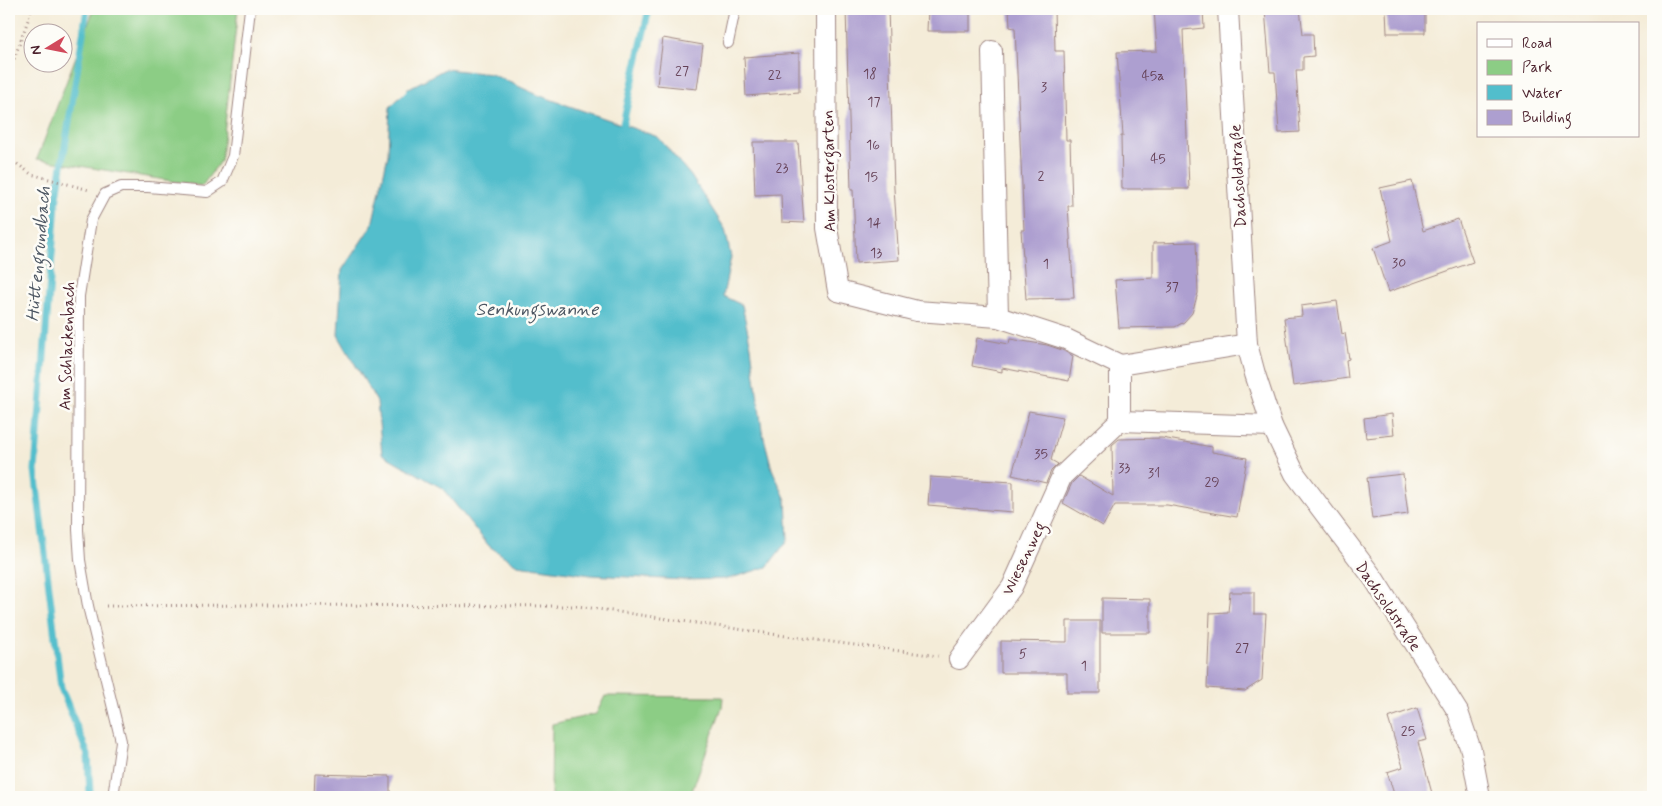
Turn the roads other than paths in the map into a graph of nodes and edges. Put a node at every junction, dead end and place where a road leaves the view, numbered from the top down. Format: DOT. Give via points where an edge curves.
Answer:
graph roads {
  1 [pos="250,9"];
  2 [pos="735,9"];
  3 [pos="826,9"];
  4 [pos="1228,9"];
  5 [pos="728,43"];
  6 [pos="992,51"];
  7 [pos="998,316"];
  8 [pos="1247,344"];
  9 [pos="1120,365"];
  10 [pos="1120,421"];
  11 [pos="1272,426"];
  12 [pos="959,658"];
  13 [pos="113,797"];
  14 [pos="1480,797"];
  1 -- 13 [label="lane, Am Schlackenbach" via="233,156 222,182 207,192 121,188 104,194 91,220 79,296 78,530 88,606 120,741"];
  2 -- 5 [label="lane"];
  3 -- 7 [label="street, Am Klostergarten" via="827,228 838,291 916,311"];
  4 -- 8 [label="street, Dachsoldstraße"];
  6 -- 7 [label="street"];
  7 -- 9 [label="street, Am Klostergarten" via="1066,339"];
  8 -- 9 [label="street"];
  8 -- 11 [label="street, Dachsoldstraße"];
  9 -- 10 [label="street"];
  10 -- 11 [label="street"];
  10 -- 12 [label="street, Wiesenweg" via="1062,476 1012,587"];
  11 -- 14 [label="street, Dachsoldstraße" via="1295,474 1374,579 1458,712 1471,750"];
}
